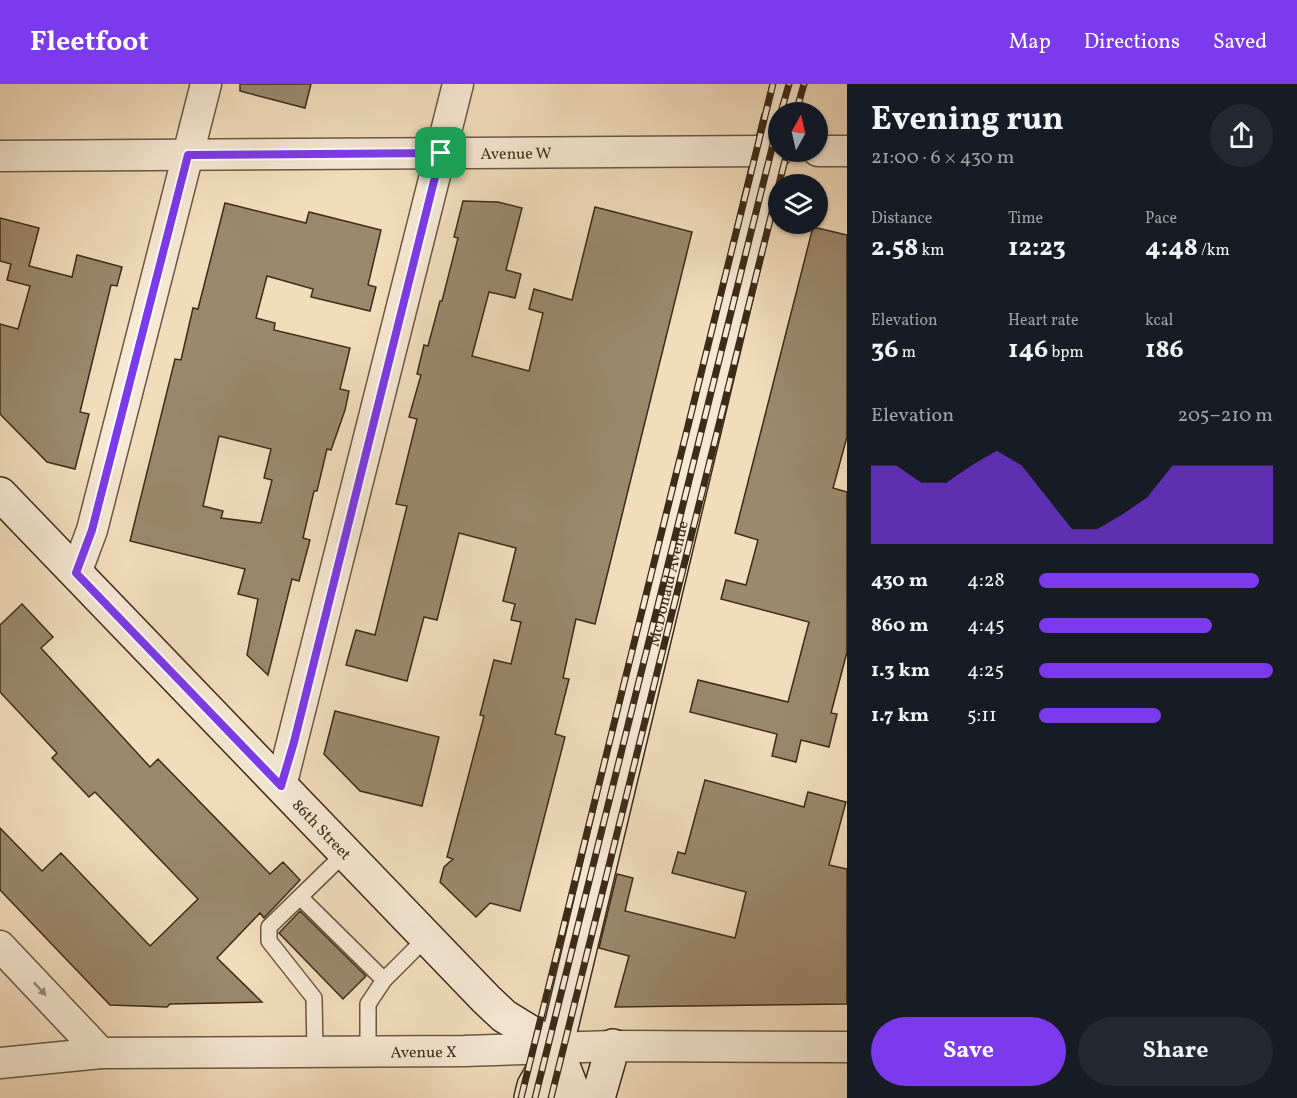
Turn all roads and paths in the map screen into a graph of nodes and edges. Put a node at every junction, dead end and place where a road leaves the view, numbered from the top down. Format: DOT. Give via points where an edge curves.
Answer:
graph roads {
  1 [pos="206,84"];
  2 [pos="458,84"];
  3 [pos="788,84"];
  4 [pos="783,102"];
  5 [pos="768,140"];
  6 [pos="828,151"];
  7 [pos="847,151"];
  8 [pos="441,153"];
  9 [pos="188,155"];
  10 [pos="0,156"];
  11 [pos="771,162"];
  12 [pos="0,494"];
  13 [pos="76,573"];
  14 [pos="281,786"];
  15 [pos="345,853"];
  16 [pos="300,897"];
  17 [pos="427,937"];
  18 [pos="0,946"];
  19 [pos="384,980"];
  20 [pos="613,1046"];
  21 [pos="847,1047"];
  22 [pos="556,1048"];
  23 [pos="315,1052"];
  24 [pos="369,1052"];
  25 [pos="101,1053"];
  26 [pos="0,1063"];
  27 [pos="531,1098"];
  28 [pos="569,1098"];
  29 [pos="598,1098"];
  1 -- 9 [label="street"];
  2 -- 8 [label="street"];
  3 -- 4 [label="main road"];
  5 -- 8 [label="street, Avenue W"];
  6 -- 7 [label="street"];
  8 -- 9 [label="street, Avenue W"];
  8 -- 14 [label="street"];
  9 -- 10 [label="street, Avenue W"];
  9 -- 13 [label="street" via="92,530"];
  11 -- 22 [label="main road, McDonald Avenue"];
  12 -- 13 [label="main road, 86th Street"];
  13 -- 14 [label="main road, 86th Street"];
  14 -- 15 [label="main road, 86th Street"];
  15 -- 16 [label="lane"];
  15 -- 17 [label="main road, 86th Street"];
  16 -- 19 [label="lane"];
  16 -- 23 [label="lane" via="269,927 269,941 314,998"];
  17 -- 19 [label="lane"];
  17 -- 22 [label="main road, 86th Street" via="504,1016"];
  18 -- 25 [label="street, one-way"];
  19 -- 24 [label="lane" via="368,1004"];
  20 -- 21 [label="street, Avenue X"];
  20 -- 22 [label="street, Avenue X"];
  20 -- 29 [label="main road"];
  22 -- 24 [label="street, Avenue X"];
  22 -- 27 [label="main road, McDonald Avenue"];
  22 -- 28 [label="main road" via="570,1084"];
  23 -- 24 [label="street, Avenue X"];
  23 -- 25 [label="street, Avenue X"];
  25 -- 26 [label="street, Avenue X"];
}
